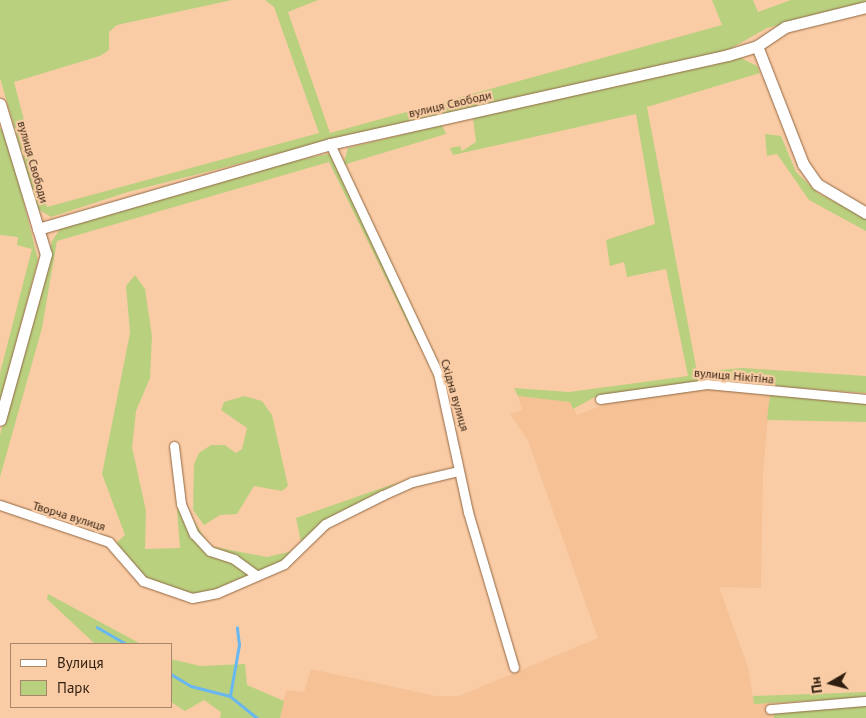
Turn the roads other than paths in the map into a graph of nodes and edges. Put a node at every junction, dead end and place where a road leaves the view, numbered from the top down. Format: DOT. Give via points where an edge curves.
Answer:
graph roads {
  1 [pos="866,7"];
  2 [pos="757,46"];
  3 [pos="1,111"];
  4 [pos="330,144"];
  5 [pos="866,213"];
  6 [pos="38,229"];
  7 [pos="600,399"];
  8 [pos="866,399"];
  9 [pos="0,420"];
  10 [pos="174,446"];
  11 [pos="458,471"];
  12 [pos="0,505"];
  13 [pos="256,575"];
  14 [pos="514,668"];
  15 [pos="866,701"];
  16 [pos="770,709"];
  1 -- 2 [label="street, вулиця Свободи" via="785,28"];
  2 -- 4 [label="street, вулиця Свободи"];
  2 -- 5 [label="street" via="802,164 817,184"];
  3 -- 6 [label="street, вулиця Свободи"];
  4 -- 6 [label="street, вулиця Свободи"];
  4 -- 11 [label="street, Східна вулиця" via="438,373"];
  6 -- 9 [label="street, вулиця Свободи" via="46,254"];
  7 -- 8 [label="street, вулиця Нікітіна" via="707,384"];
  10 -- 13 [label="street" via="181,504 194,534 210,551 234,559"];
  11 -- 13 [label="street, Творча вулиця" via="412,482 332,520 292,559"];
  11 -- 14 [label="street, Східна вулиця"];
  12 -- 13 [label="street, Творча вулиця" via="109,542 144,581 178,597 209,596"];
  15 -- 16 [label="street"];
}
